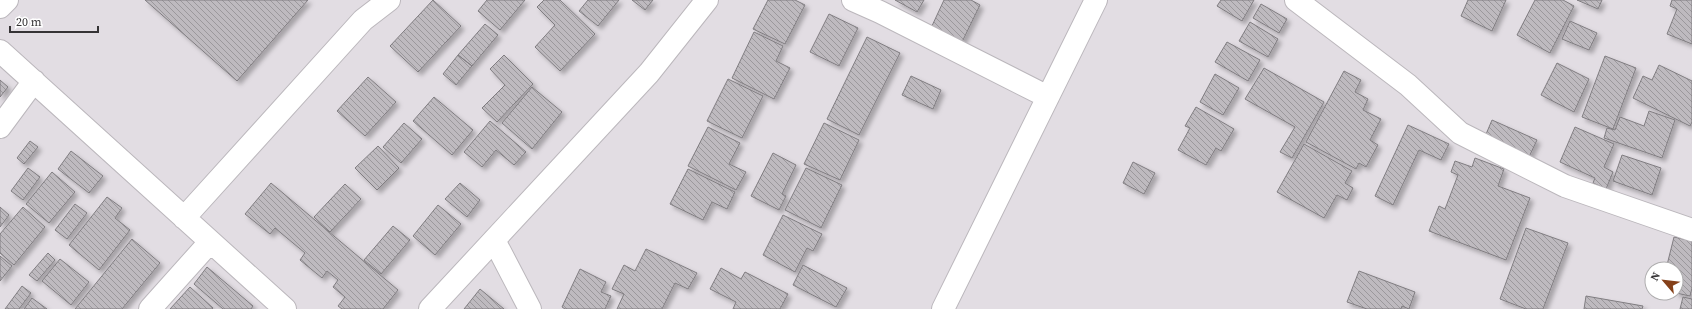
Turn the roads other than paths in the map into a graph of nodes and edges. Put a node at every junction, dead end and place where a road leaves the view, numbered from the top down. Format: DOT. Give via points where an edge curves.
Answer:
graph roads {
  1 [pos="7,0"];
  2 [pos="389,0"];
  3 [pos="707,0"];
  4 [pos="853,0"];
  5 [pos="1096,0"];
  6 [pos="1296,0"];
  7 [pos="0,7"];
  8 [pos="0,51"];
  9 [pos="34,81"];
  10 [pos="1048,97"];
  11 [pos="0,127"];
  12 [pos="184,218"];
  13 [pos="1692,230"];
  14 [pos="494,240"];
  15 [pos="210,242"];
  16 [pos="150,309"];
  17 [pos="285,309"];
  18 [pos="430,309"];
  19 [pos="530,309"];
  20 [pos="943,309"];
  1 -- 7 [label="street"];
  2 -- 12 [label="street" via="363,20"];
  3 -- 14 [label="street" via="650,73"];
  4 -- 10 [label="street"];
  5 -- 10 [label="street"];
  6 -- 13 [label="street" via="1408,85 1460,133 1565,186"];
  8 -- 9 [label="street"];
  9 -- 11 [label="street"];
  9 -- 12 [label="street"];
  10 -- 20 [label="street"];
  12 -- 15 [label="street"];
  14 -- 18 [label="street"];
  14 -- 19 [label="street"];
  15 -- 16 [label="street"];
  15 -- 17 [label="street"];
}
